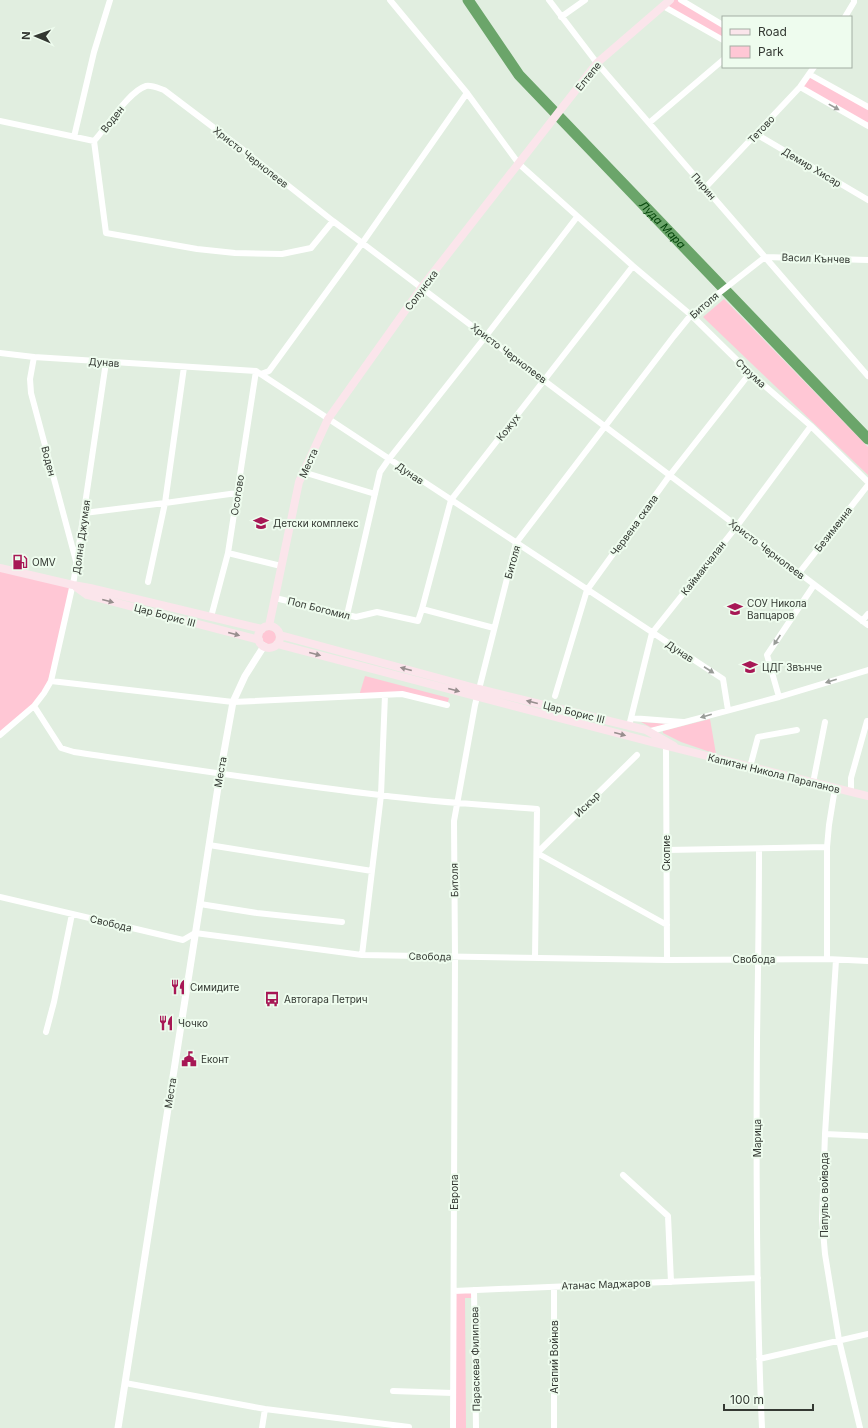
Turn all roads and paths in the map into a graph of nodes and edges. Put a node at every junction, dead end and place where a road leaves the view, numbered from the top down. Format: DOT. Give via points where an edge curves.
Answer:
graph roads {
  1 [pos="110,0"];
  2 [pos="390,0"];
  3 [pos="548,0"];
  4 [pos="585,0"];
  5 [pos="670,0"];
  6 [pos="681,0"];
  7 [pos="854,0"];
  8 [pos="662,6"];
  9 [pos="846,16"];
  10 [pos="561,17"];
  11 [pos="722,24"];
  12 [pos="722,39"];
  13 [pos="722,61"];
  14 [pos="597,63"];
  15 [pos="813,68"];
  16 [pos="809,74"];
  17 [pos="147,86"];
  18 [pos="800,87"];
  19 [pos="467,93"];
  20 [pos="868,107"];
  21 [pos="0,121"];
  22 [pos="649,123"];
  23 [pos="868,126"];
  24 [pos="756,134"];
  25 [pos="74,137"];
  26 [pos="94,141"];
  27 [pos="519,164"];
  28 [pos="705,188"];
  29 [pos="868,200"];
  30 [pos="577,217"];
  31 [pos="333,220"];
  32 [pos="363,242"];
  33 [pos="765,256"];
  34 [pos="868,260"];
  35 [pos="633,266"];
  36 [pos="422,287"];
  37 [pos="691,315"];
  38 [pos="486,336"];
  39 [pos="0,353"];
  40 [pos="34,357"];
  41 [pos="106,362"];
  42 [pos="184,367"];
  43 [pos="258,373"];
  44 [pos="750,373"];
  45 [pos="868,376"];
  46 [pos="544,380"];
  47 [pos="328,419"];
  48 [pos="606,426"];
  49 [pos="811,426"];
  50 [pos="389,459"];
  51 [pos="303,472"];
  52 [pos="670,475"];
  53 [pos="868,484"];
  54 [pos="237,493"];
  55 [pos="375,494"];
  56 [pos="451,500"];
  57 [pos="166,503"];
  58 [pos="84,513"];
  59 [pos="737,526"];
  60 [pos="516,543"];
  61 [pos="228,553"];
  62 [pos="77,565"];
  63 [pos="281,566"];
  64 [pos="0,568"];
  65 [pos="799,573"];
  66 [pos="148,582"];
  67 [pos="814,584"];
  68 [pos="73,585"];
  69 [pos="587,590"];
  70 [pos="275,598"];
  71 [pos="422,609"];
  72 [pos="868,614"];
  73 [pos="347,615"];
  74 [pos="211,617"];
  75 [pos="865,623"];
  76 [pos="265,628"];
  77 [pos="494,628"];
  78 [pos="652,633"];
  79 [pos="280,635"];
  80 [pos="261,643"];
  81 [pos="277,644"];
  82 [pos="868,670"];
  83 [pos="51,681"];
  84 [pos="478,693"];
  85 [pos="385,694"];
  86 [pos="554,696"];
  87 [pos="779,697"];
  88 [pos="233,702"];
  89 [pos="447,705"];
  90 [pos="34,706"];
  91 [pos="728,710"];
  92 [pos="867,721"];
  93 [pos="630,722"];
  94 [pos="688,722"];
  95 [pos="826,722"];
  96 [pos="797,730"];
  97 [pos="648,731"];
  98 [pos="0,735"];
  99 [pos="643,740"];
  100 [pos="666,746"];
  101 [pos="680,750"];
  102 [pos="637,755"];
  103 [pos="750,767"];
  104 [pos="220,774"];
  105 [pos="813,783"];
  106 [pos="835,788"];
  107 [pos="851,792"];
  108 [pos="381,796"];
  109 [pos="868,796"];
  110 [pos="456,803"];
  111 [pos="209,845"];
  112 [pos="827,847"];
  113 [pos="759,849"];
  114 [pos="666,850"];
  115 [pos="537,854"];
  116 [pos="372,871"];
  117 [pos="0,898"];
  118 [pos="200,904"];
  119 [pos="72,914"];
  120 [pos="342,922"];
  121 [pos="667,925"];
  122 [pos="195,933"];
  123 [pos="362,955"];
  124 [pos="455,957"];
  125 [pos="535,958"];
  126 [pos="759,959"];
  127 [pos="826,959"];
  128 [pos="667,960"];
  129 [pos="836,960"];
  130 [pos="868,961"];
  131 [pos="46,1032"];
  132 [pos="825,1134"];
  133 [pos="868,1136"];
  134 [pos="623,1175"];
  135 [pos="758,1278"];
  136 [pos="671,1282"];
  137 [pos="554,1287"];
  138 [pos="474,1290"];
  139 [pos="454,1291"];
  140 [pos="868,1334"];
  141 [pos="839,1340"];
  142 [pos="759,1360"];
  143 [pos="125,1383"];
  144 [pos="393,1391"];
  145 [pos="453,1393"];
  146 [pos="265,1409"];
  147 [pos="409,1427"];
  148 [pos="118,1428"];
  149 [pos="262,1428"];
  150 [pos="453,1428"];
  151 [pos="476,1428"];
  152 [pos="554,1428"];
  153 [pos="762,1428"];
  154 [pos="860,1428"];
  1 -- 25 [label="street" via="94,52"];
  2 -- 19 [label="street, Струма"];
  3 -- 10 [label="street, Пирин"];
  4 -- 10 [label="street"];
  5 -- 8 [label="main road, Елтепе"];
  6 -- 11 [label="street"];
  7 -- 9 [label="street"];
  8 -- 12 [label="street"];
  8 -- 14 [label="main road, Елтепе"];
  10 -- 14 [label="street, Пирин"];
  13 -- 22 [label="street"];
  14 -- 22 [label="street, Пирин"];
  14 -- 27 [label="main road, Елтепе"];
  15 -- 16 [label="street, Тетово"];
  16 -- 18 [label="street, Тетово"];
  16 -- 20 [label="street"];
  17 -- 26 [label="street, Воден" via="131,95"];
  17 -- 31 [label="street, Христо Чернопеев" via="164,90"];
  18 -- 23 [label="street, one-way"];
  18 -- 24 [label="street, Тетово"];
  19 -- 27 [label="street, Струма"];
  19 -- 32 [label="street"];
  21 -- 25 [label="street"];
  22 -- 28 [label="street, Пирин"];
  24 -- 28 [label="street, Тетово"];
  24 -- 29 [label="street, Демир Хисар"];
  25 -- 26 [label="street"];
  26 -- 31 [label="street, Воден" via="106,233 197,249 282,254 311,248"];
  27 -- 30 [label="street, Струма"];
  27 -- 36 [label="main road, Солунска"];
  28 -- 33 [label="street, Пирин"];
  30 -- 35 [label="street, Струма"];
  30 -- 38 [label="street"];
  31 -- 32 [label="street, Христо Чернопеев"];
  32 -- 36 [label="street, Христо Чернопеев"];
  32 -- 43 [label="street" via="269,371"];
  33 -- 34 [label="street, Васил Кънчев"];
  33 -- 37 [label="street, Битоля"];
  33 -- 45 [label="street, Пирин"];
  35 -- 37 [label="street, Струма"];
  35 -- 46 [label="street, Кожух"];
  36 -- 38 [label="street, Христо Чернопеев"];
  36 -- 47 [label="main road, Солунска"];
  37 -- 44 [label="street, Струма"];
  37 -- 48 [label="street, Битоля"];
  38 -- 46 [label="street, Христо Чернопеев"];
  38 -- 50 [label="street"];
  39 -- 40 [label="street, Дунав"];
  40 -- 41 [label="street, Дунав"];
  40 -- 62 [label="street, Воден" via="30,379 31,393"];
  41 -- 42 [label="street, Дунав"];
  41 -- 58 [label="street, Долна Джумая"];
  42 -- 43 [label="street, Дунав"];
  42 -- 57 [label="street"];
  43 -- 47 [label="street, Дунав"];
  43 -- 54 [label="street, Осогово"];
  44 -- 49 [label="street, Струма"];
  44 -- 52 [label="street, Червена скала"];
  46 -- 48 [label="street, Христо Чернопеев"];
  46 -- 56 [label="street, Кожух"];
  47 -- 50 [label="street, Дунав"];
  47 -- 51 [label="main road, Места"];
  48 -- 52 [label="street, Христо Чернопеев"];
  48 -- 60 [label="street, Битоля"];
  49 -- 53 [label="street, Струма"];
  49 -- 59 [label="street, Каймакчалан"];
  50 -- 55 [label="street" via="380,472"];
  50 -- 56 [label="street, Дунав"];
  51 -- 55 [label="street"];
  51 -- 63 [label="main road, Места" via="296,493"];
  52 -- 59 [label="street, Христо Чернопеев"];
  52 -- 69 [label="street, Червена скала"];
  53 -- 65 [label="street, Безименна"];
  54 -- 57 [label="street"];
  54 -- 61 [label="street, Осогово"];
  55 -- 73 [label="street"];
  56 -- 60 [label="street, Дунав"];
  56 -- 71 [label="street, Кожух"];
  57 -- 58 [label="street"];
  57 -- 66 [label="street"];
  58 -- 62 [label="street, Долна Джумая"];
  59 -- 65 [label="street, Христо Чернопеев"];
  59 -- 78 [label="street, Каймакчалан"];
  60 -- 69 [label="street, Дунав"];
  60 -- 77 [label="street, Битоля"];
  61 -- 63 [label="street"];
  61 -- 74 [label="street, Осогово"];
  62 -- 68 [label="street, Долна Джумая"];
  63 -- 70 [label="main road, Места"];
  64 -- 68 [label="main road, Цар Борис III"];
  65 -- 67 [label="street, Христо Чернопеев"];
  67 -- 75 [label="street, Христо Чернопеев"];
  67 -- 87 [label="street, one-way" via="767,655"];
  68 -- 74 [label="main road, Цар Борис III"];
  68 -- 80 [label="main road, Цар Борис III, one-way" via="87,595"];
  68 -- 83 [label="street, Долна Джумая"];
  69 -- 78 [label="street, Дунав"];
  69 -- 86 [label="street, Червена скала"];
  70 -- 73 [label="street, Поп Богомил"];
  70 -- 76 [label="main road, Места"];
  71 -- 73 [label="street, Поп Богомил" via="418,621 377,612 356,617"];
  71 -- 77 [label="street"];
  72 -- 75 [label="street"];
  74 -- 76 [label="main road, Цар Борис III"];
  76 -- 79 [label="main road" via="276,629"];
  76 -- 80 [label="main road" via="259,634"];
  77 -- 84 [label="street, Битоля"];
  78 -- 91 [label="street, Дунав, one-way" via="723,679"];
  78 -- 93 [label="street, Каймакчалан"];
  79 -- 81 [label="main road"];
  84 -- 79 [label="main road, Цар Борис III, one-way"];
  80 -- 81 [label="main road" via="271,647"];
  80 -- 88 [label="street, Места"];
  81 -- 84 [label="main road, Цар Борис III, one-way"];
  82 -- 87 [label="street, Цар Борис III, one-way"];
  83 -- 88 [label="street"];
  83 -- 90 [label="street, Долна Джумая"];
  93 -- 84 [label="main road, Цар Борис III, one-way"];
  84 -- 99 [label="main road, Цар Борис III, one-way"];
  84 -- 110 [label="street, Битоля"];
  85 -- 88 [label="street"];
  85 -- 89 [label="street" via="402,694"];
  85 -- 108 [label="street"];
  87 -- 91 [label="street, Цар Борис III"];
  88 -- 104 [label="street, Места"];
  90 -- 98 [label="street, Долна Джумая"];
  90 -- 104 [label="street" via="61,748"];
  91 -- 94 [label="street, Цар Борис III, one-way"];
  92 -- 107 [label="street" via="851,778"];
  93 -- 94 [label="street"];
  93 -- 97 [label="main road, Цар Борис III"];
  94 -- 97 [label="street, Цар Борис III"];
  95 -- 105 [label="street"];
  96 -- 103 [label="street" via="758,737"];
  97 -- 99 [label="main road"];
  97 -- 101 [label="main road, Капитан Никола Парапанов"];
  99 -- 100 [label="main road, Капитан Никола Парапанов"];
  100 -- 101 [label="main road, Капитан Никола Парапанов"];
  100 -- 114 [label="street, Скопие"];
  101 -- 103 [label="main road, Капитан Никола Парапанов"];
  102 -- 115 [label="street, Искър"];
  103 -- 105 [label="main road, Капитан Никола Парапанов"];
  104 -- 108 [label="street"];
  104 -- 111 [label="street, Места"];
  105 -- 106 [label="main road, Капитан Никола Парапанов"];
  106 -- 107 [label="main road, Капитан Никола Парапанов"];
  106 -- 112 [label="street"];
  107 -- 109 [label="main road, Капитан Никола Парапанов"];
  108 -- 110 [label="street"];
  108 -- 116 [label="street"];
  110 -- 115 [label="street" via="537,809"];
  110 -- 124 [label="street, Битоля"];
  111 -- 116 [label="street"];
  111 -- 118 [label="street, Места"];
  112 -- 113 [label="street"];
  112 -- 127 [label="street"];
  113 -- 114 [label="street"];
  113 -- 126 [label="street, Марица"];
  114 -- 121 [label="street, Скопие"];
  115 -- 121 [label="street"];
  115 -- 125 [label="street"];
  116 -- 123 [label="street"];
  117 -- 119 [label="street, Свобода"];
  118 -- 120 [label="street"];
  118 -- 122 [label="street, Места"];
  119 -- 122 [label="street, Свобода" via="183,940"];
  119 -- 131 [label="street"];
  121 -- 128 [label="street, Скопие"];
  122 -- 123 [label="street, Свобода"];
  122 -- 143 [label="street, Места"];
  123 -- 124 [label="street, Свобода"];
  124 -- 125 [label="street, Свобода"];
  124 -- 139 [label="street, Европа"];
  125 -- 128 [label="street, Свобода"];
  126 -- 127 [label="street, Свобода"];
  126 -- 128 [label="street, Свобода"];
  126 -- 135 [label="street, Марица"];
  127 -- 129 [label="street, Свобода"];
  129 -- 130 [label="street, Свобода"];
  129 -- 132 [label="street, Папульо войвода"];
  132 -- 133 [label="street"];
  132 -- 141 [label="street, Папульо войвода" via="822,1219"];
  134 -- 136 [label="street" via="668,1216"];
  135 -- 136 [label="street, Атанас Маджаров"];
  135 -- 142 [label="street, Марица"];
  136 -- 137 [label="street, Атанас Маджаров"];
  137 -- 138 [label="street, Атанас Маджаров"];
  137 -- 152 [label="street, Агапий Войнов"];
  138 -- 139 [label="street, Атанас Маджаров"];
  138 -- 151 [label="street, Параскева Филипова"];
  139 -- 145 [label="street, Европа"];
  140 -- 141 [label="street"];
  141 -- 142 [label="street"];
  141 -- 154 [label="street, Папульо войвода"];
  142 -- 153 [label="street, Марица"];
  143 -- 146 [label="street"];
  143 -- 148 [label="street, Места"];
  144 -- 145 [label="street"];
  145 -- 150 [label="street, Европа"];
  146 -- 147 [label="street"];
  146 -- 149 [label="street"];
}
